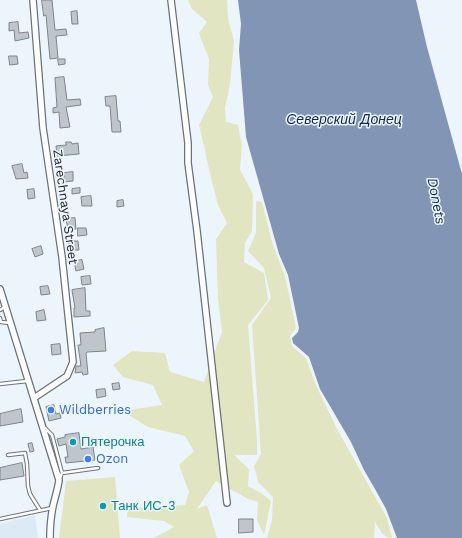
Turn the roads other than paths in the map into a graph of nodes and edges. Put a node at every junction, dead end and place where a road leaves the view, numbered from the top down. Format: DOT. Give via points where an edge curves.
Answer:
graph roads {
  1 [pos="33,0"];
  2 [pos="171,0"];
  3 [pos="0,289"];
  4 [pos="3,308"];
  5 [pos="0,318"];
  6 [pos="11,323"];
  7 [pos="28,381"];
  8 [pos="0,384"];
  9 [pos="34,398"];
  10 [pos="43,425"];
  11 [pos="8,456"];
  12 [pos="98,468"];
  13 [pos="62,473"];
  14 [pos="58,480"];
  15 [pos="227,503"];
  16 [pos="52,507"];
  17 [pos="40,510"];
  18 [pos="0,519"];
  19 [pos="50,538"];
  1 -- 9 [label="street, Zarechnaya Street" via="43,128 62,257 73,362 67,376"];
  2 -- 15 [label="street"];
  3 -- 4 [label="street"];
  4 -- 6 [label="street"];
  5 -- 6 [label="lane" via="1,322"];
  6 -- 7 [label="street"];
  7 -- 8 [label="lane"];
  7 -- 9 [label="street"];
  9 -- 10 [label="street"];
  10 -- 13 [label="lane" via="52,435"];
  10 -- 14 [label="street"];
  11 -- 17 [label="lane" via="25,453 30,494"];
  12 -- 13 [label="lane"];
  13 -- 14 [label="lane"];
  14 -- 16 [label="street"];
  16 -- 17 [label="lane"];
  16 -- 19 [label="street"];
  17 -- 18 [label="lane"];
}
